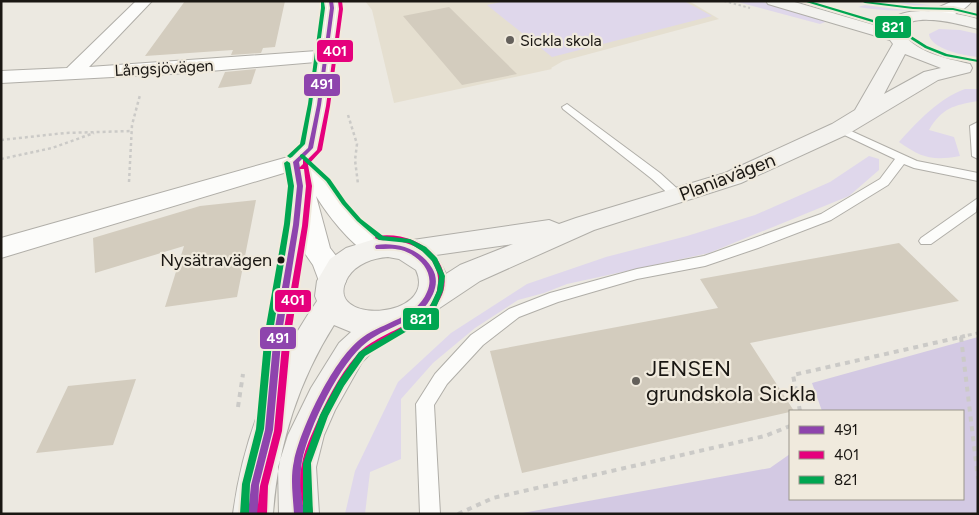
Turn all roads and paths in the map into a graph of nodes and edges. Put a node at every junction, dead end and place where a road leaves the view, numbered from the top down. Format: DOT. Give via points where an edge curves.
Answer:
graph roads {
  1 [pos="145,1"];
  2 [pos="331,1"];
  3 [pos="773,1"];
  4 [pos="807,1"];
  5 [pos="965,1"];
  6 [pos="932,16"];
  7 [pos="912,17"];
  8 [pos="978,24"];
  9 [pos="898,40"];
  10 [pos="326,56"];
  11 [pos="146,69"];
  12 [pos="970,69"];
  13 [pos="72,73"];
  14 [pos="1,77"];
  15 [pos="567,107"];
  16 [pos="863,114"];
  17 [pos="978,125"];
  18 [pos="840,130"];
  19 [pos="132,131"];
  20 [pos="97,132"];
  21 [pos="1,140"];
  22 [pos="978,156"];
  23 [pos="902,158"];
  24 [pos="1,159"];
  25 [pos="298,174"];
  26 [pos="978,177"];
  27 [pos="678,196"];
  28 [pos="978,202"];
  29 [pos="127,210"];
  30 [pos="585,224"];
  31 [pos="926,241"];
  32 [pos="1,248"];
  33 [pos="378,248"];
  34 [pos="408,250"];
  35 [pos="332,292"];
  36 [pos="426,302"];
  37 [pos="396,322"];
  38 [pos="978,333"];
  39 [pos="961,336"];
  40 [pos="800,410"];
  41 [pos="789,426"];
  42 [pos="269,430"];
  43 [pos="978,479"];
  44 [pos="253,514"];
  45 [pos="299,514"];
  46 [pos="430,514"];
  47 [pos="458,514"];
  1 -- 13 [label="street"];
  2 -- 10 [label="street"];
  3 -- 9 [label="main road"];
  4 -- 7 [label="main road"];
  5 -- 6 [label="street"];
  6 -- 7 [label="main road"];
  6 -- 8 [label="main road"];
  7 -- 9 [label="main road, Planiavägen" via="894,24 892,29"];
  9 -- 12 [label="main road" via="917,53"];
  9 -- 16 [label="main road, Planiavägen"];
  10 -- 11 [label="street, Långsjövägen"];
  10 -- 25 [label="street" via="310,148"];
  11 -- 13 [label="street, Långsjövägen"];
  11 -- 19 [label="path"];
  12 -- 16 [label="main road, Planiavägen" via="931,76"];
  13 -- 14 [label="street, Långsjövägen"];
  15 -- 27 [label="lane"];
  16 -- 18 [label="main road, Planiavägen"];
  17 -- 22 [label="lane" via="975,126"];
  18 -- 23 [label="lane"];
  18 -- 27 [label="main road, Planiavägen" via="733,178"];
  19 -- 20 [label="path"];
  19 -- 29 [label="path"];
  20 -- 21 [label="path"];
  20 -- 24 [label="path" via="52,148"];
  23 -- 26 [label="lane" via="914,164"];
  23 -- 46 [label="lane" via="884,182 826,217 704,261 636,274 555,297 514,313 477,340 441,379 425,404"];
  25 -- 29 [label="street"];
  25 -- 33 [label="street" via="321,186 337,209"];
  25 -- 35 [label="street" via="311,231 318,252 326,261"];
  25 -- 42 [label="lane"];
  27 -- 30 [label="main road, Planiavägen"];
  28 -- 31 [label="lane"];
  29 -- 32 [label="street"];
  30 -- 34 [label="main road, Planiavägen"];
  30 -- 36 [label="main road, Planiavägen" via="470,273"];
  33 -- 34 [label="main road"];
  33 -- 35 [label="main road" via="351,256 342,264"];
  34 -- 36 [label="main road" via="428,265 433,276"];
  35 -- 37 [label="main road" via="336,311 344,318 378,326"];
  35 -- 42 [label="main road" via="300,353"];
  36 -- 37 [label="main road" via="413,314"];
  37 -- 45 [label="main road" via="356,346 316,411 298,462"];
  38 -- 39 [label="path"];
  39 -- 40 [label="path" via="793,375"];
  39 -- 43 [label="path"];
  41 -- 47 [label="path" via="765,436 493,498"];
  42 -- 44 [label="main road" via="255,485"];
}
